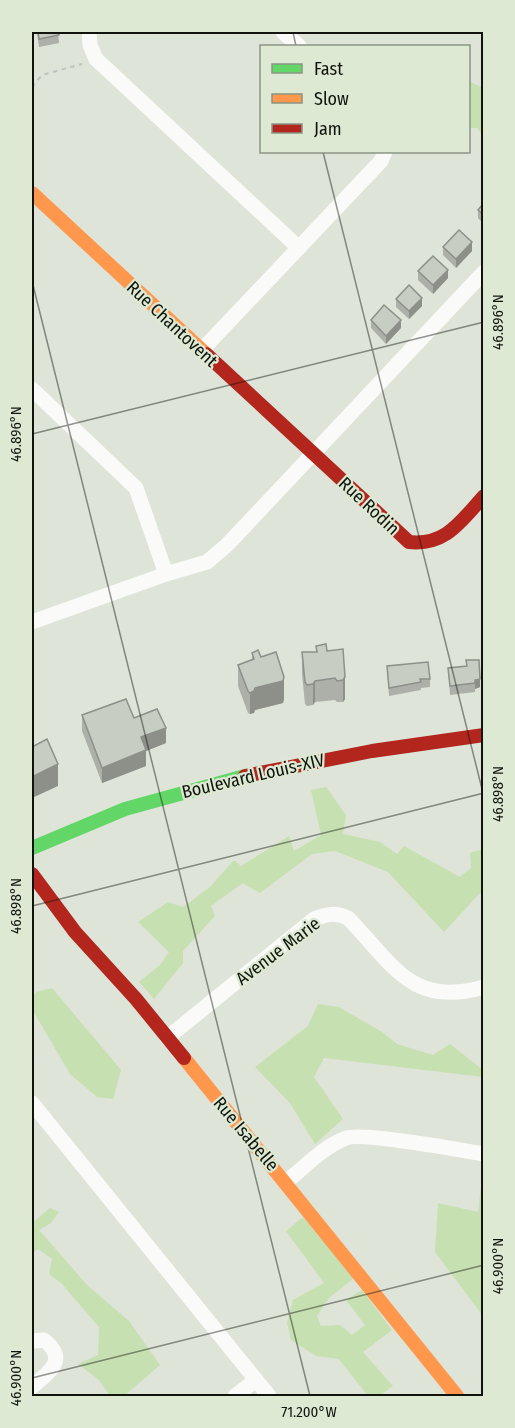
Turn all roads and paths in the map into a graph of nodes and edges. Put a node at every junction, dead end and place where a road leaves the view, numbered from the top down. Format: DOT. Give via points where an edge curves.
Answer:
graph roads {
  1 [pos="89,32"];
  2 [pos="283,32"];
  3 [pos="298,45"];
  4 [pos="96,59"];
  5 [pos="32,87"];
  6 [pos="385,153"];
  7 [pos="32,193"];
  8 [pos="299,248"];
  9 [pos="483,272"];
  10 [pos="201,351"];
  11 [pos="32,389"];
  12 [pos="313,454"];
  13 [pos="483,496"];
  14 [pos="166,574"];
  15 [pos="32,622"];
  16 [pos="483,735"];
  17 [pos="32,848"];
  18 [pos="32,874"];
  19 [pos="483,987"];
  20 [pos="167,1038"];
  21 [pos="32,1103"];
  22 [pos="483,1154"];
  23 [pos="286,1182"];
  24 [pos="32,1341"];
  25 [pos="256,1380"];
  26 [pos="32,1387"];
  27 [pos="235,1396"];
  28 [pos="269,1396"];
  29 [pos="457,1396"];
  1 -- 4 [label="street"];
  2 -- 3 [label="street"];
  4 -- 5 [label="path" via="42,75"];
  4 -- 8 [label="street"];
  6 -- 8 [label="street"];
  7 -- 10 [label="street, Rue Chantovent"];
  8 -- 10 [label="street"];
  9 -- 12 [label="street"];
  10 -- 12 [label="street, Rue Chantovent"];
  11 -- 14 [label="street" via="136,488"];
  12 -- 13 [label="street, Rue Rodin" via="409,542 422,545 448,534"];
  12 -- 14 [label="street" via="207,562"];
  14 -- 15 [label="street"];
  16 -- 17 [label="street, Boulevard Louis-XIV" via="258,772 125,809"];
  18 -- 20 [label="street, Rue Isabelle" via="75,932"];
  19 -- 20 [label="street, Avenue Marie" via="448,993 411,983 348,918 327,914 314,920"];
  20 -- 23 [label="street, Rue Isabelle"];
  21 -- 25 [label="street"];
  22 -- 23 [label="street" via="349,1137 330,1146"];
  23 -- 29 [label="street, Rue Isabelle"];
  24 -- 26 [label="street" via="44,1340 53,1348 56,1359 52,1370"];
  25 -- 27 [label="street"];
  25 -- 28 [label="street"];
}
